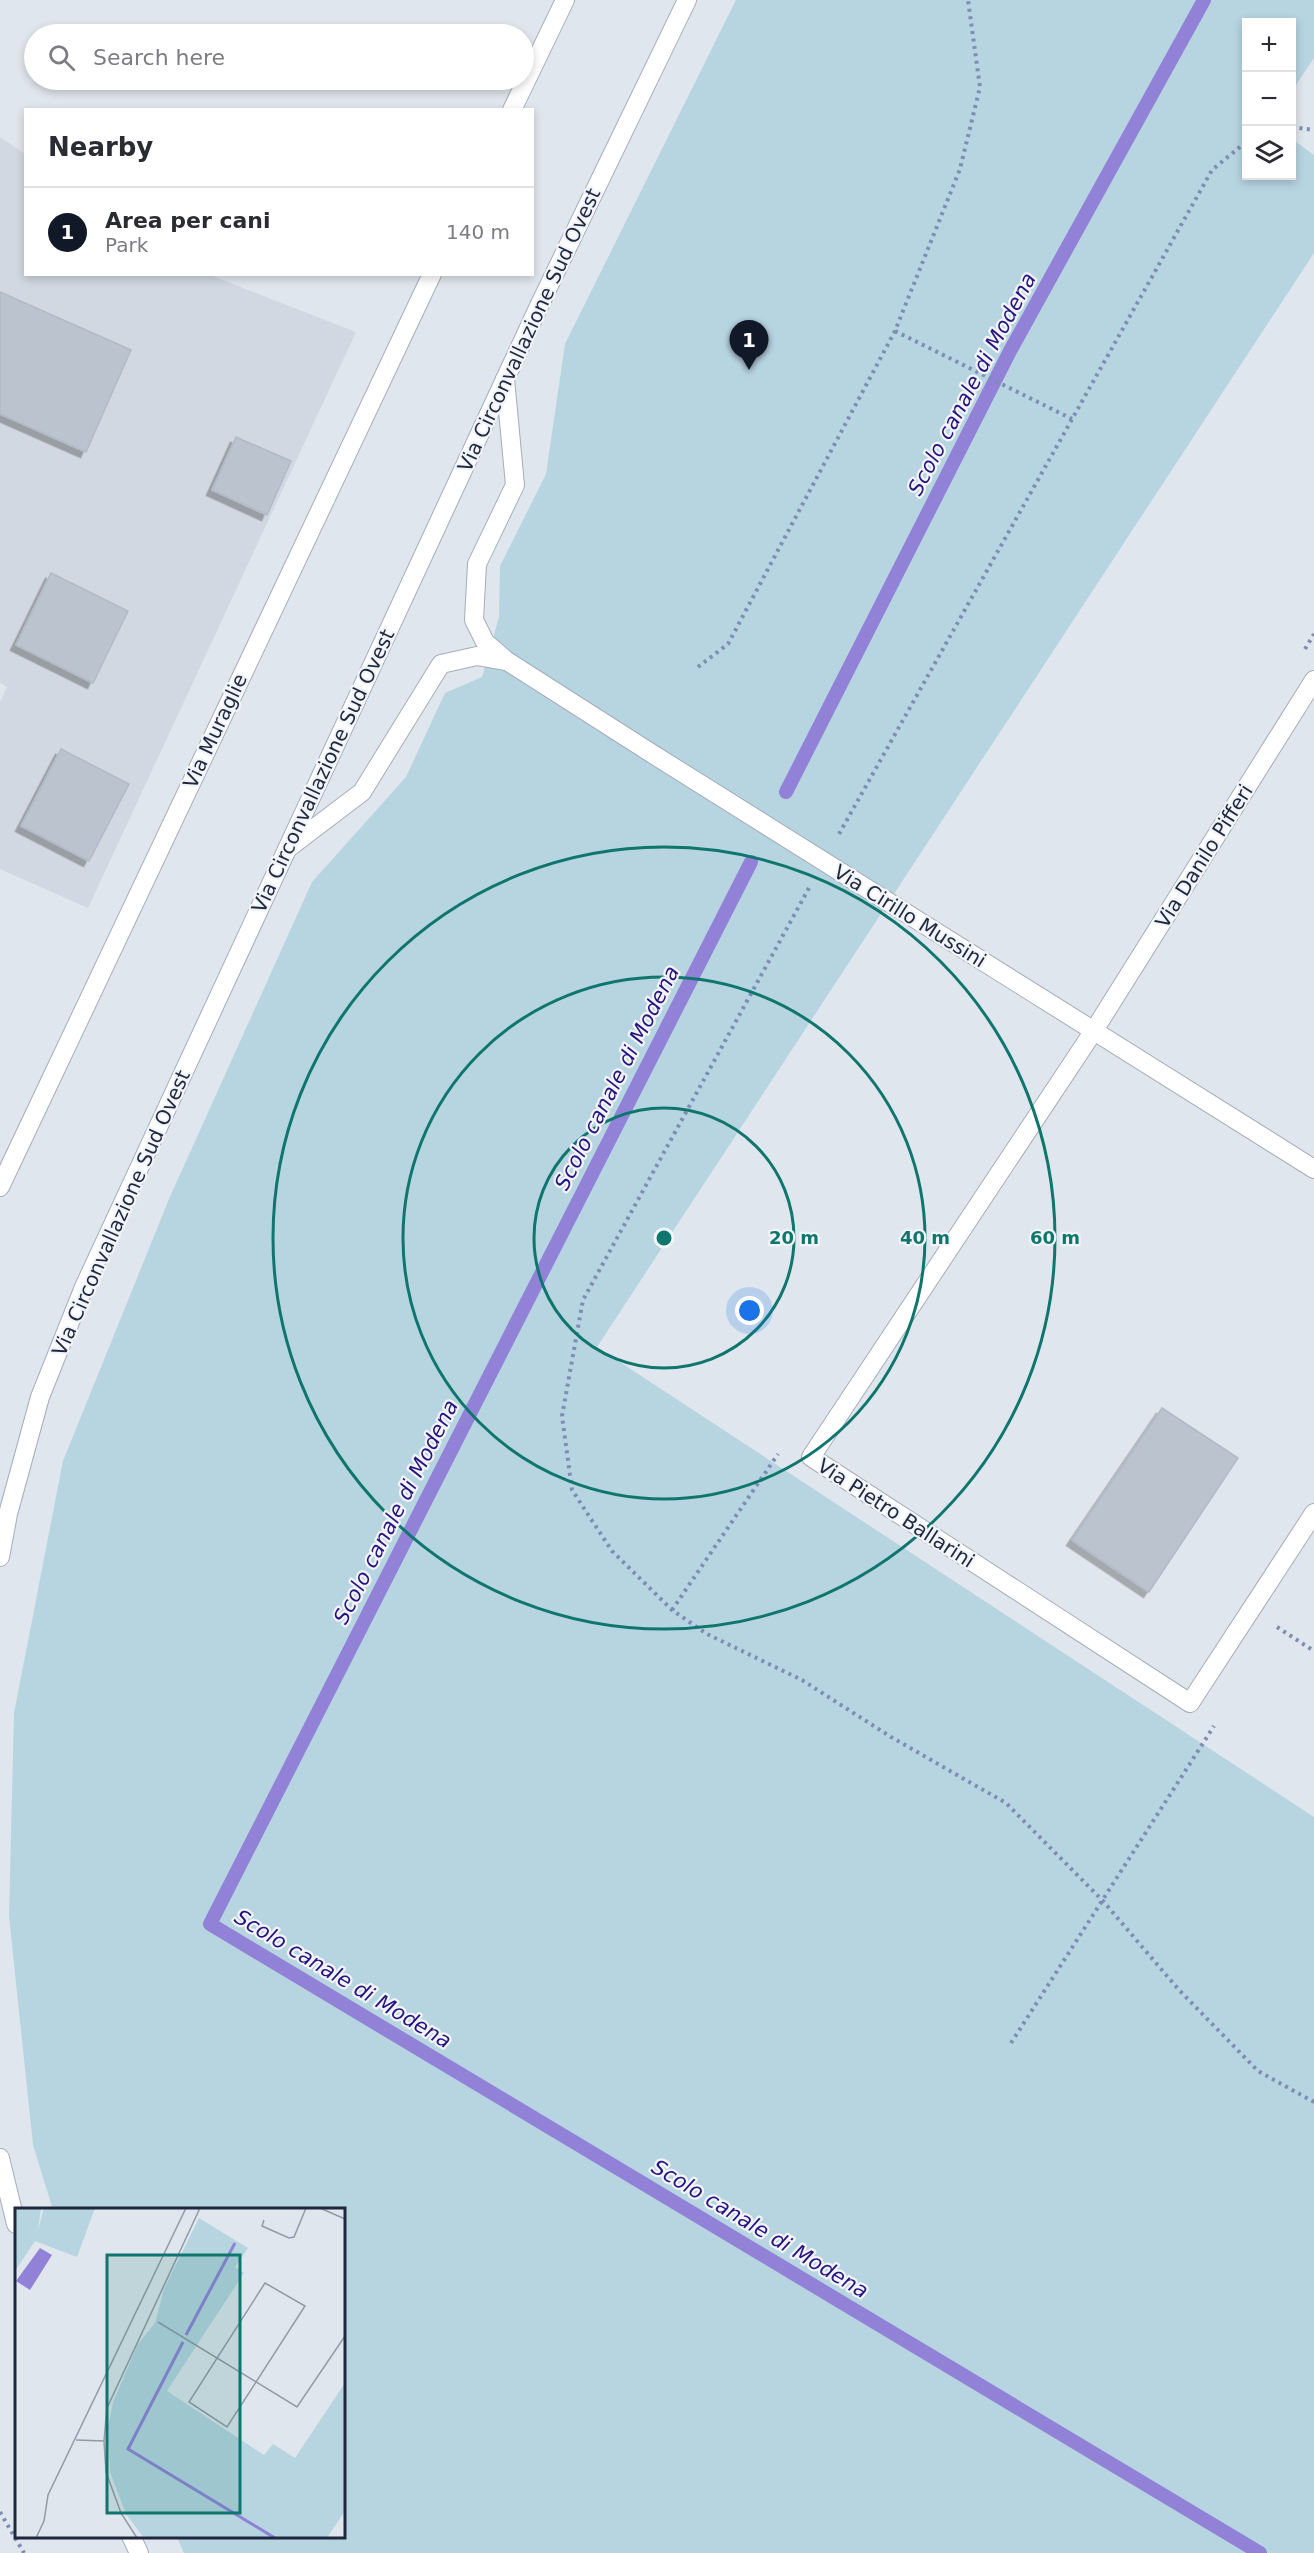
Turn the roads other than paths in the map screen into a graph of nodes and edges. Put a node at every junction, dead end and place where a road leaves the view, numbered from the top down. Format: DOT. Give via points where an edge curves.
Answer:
graph roads {
  1 [pos="565,0"];
  2 [pos="687,0"];
  3 [pos="534,64"];
  4 [pos="522,90"];
  5 [pos="513,108"];
  6 [pos="431,276"];
  7 [pos="505,379"];
  8 [pos="507,661"];
  9 [pos="1314,680"];
  10 [pos="287,849"];
  11 [pos="1093,1032"];
  12 [pos="1314,1169"];
  13 [pos="0,1187"];
  14 [pos="1314,1513"];
  15 [pos="0,1557"];
  16 [pos="0,2158"];
  17 [pos="15,2220"];
  18 [pos="132,2538"];
  19 [pos="139,2553"];
  1 -- 3 [label="street"];
  2 -- 7 [label="street, Via Circonvallazione Sud Ovest"];
  4 -- 5 [label="street"];
  6 -- 13 [label="street, Via Muraglie"];
  7 -- 8 [label="street" via="515,485 477,564 474,620 485,642"];
  7 -- 10 [label="street, Via Circonvallazione Sud Ovest"];
  8 -- 10 [label="street" via="477,656 441,664 362,792"];
  8 -- 11 [label="street, Via Cirillo Mussini"];
  9 -- 11 [label="street, Via Danilo Pifferi"];
  10 -- 15 [label="street, Via Circonvallazione Sud Ovest" via="84,1287 40,1397"];
  11 -- 12 [label="street, Via Cirillo Mussini"];
  11 -- 14 [label="street, Via Pietro Ballarini" via="811,1457 1190,1703"];
  16 -- 17 [label="street"];
  18 -- 19 [label="street"];
}
